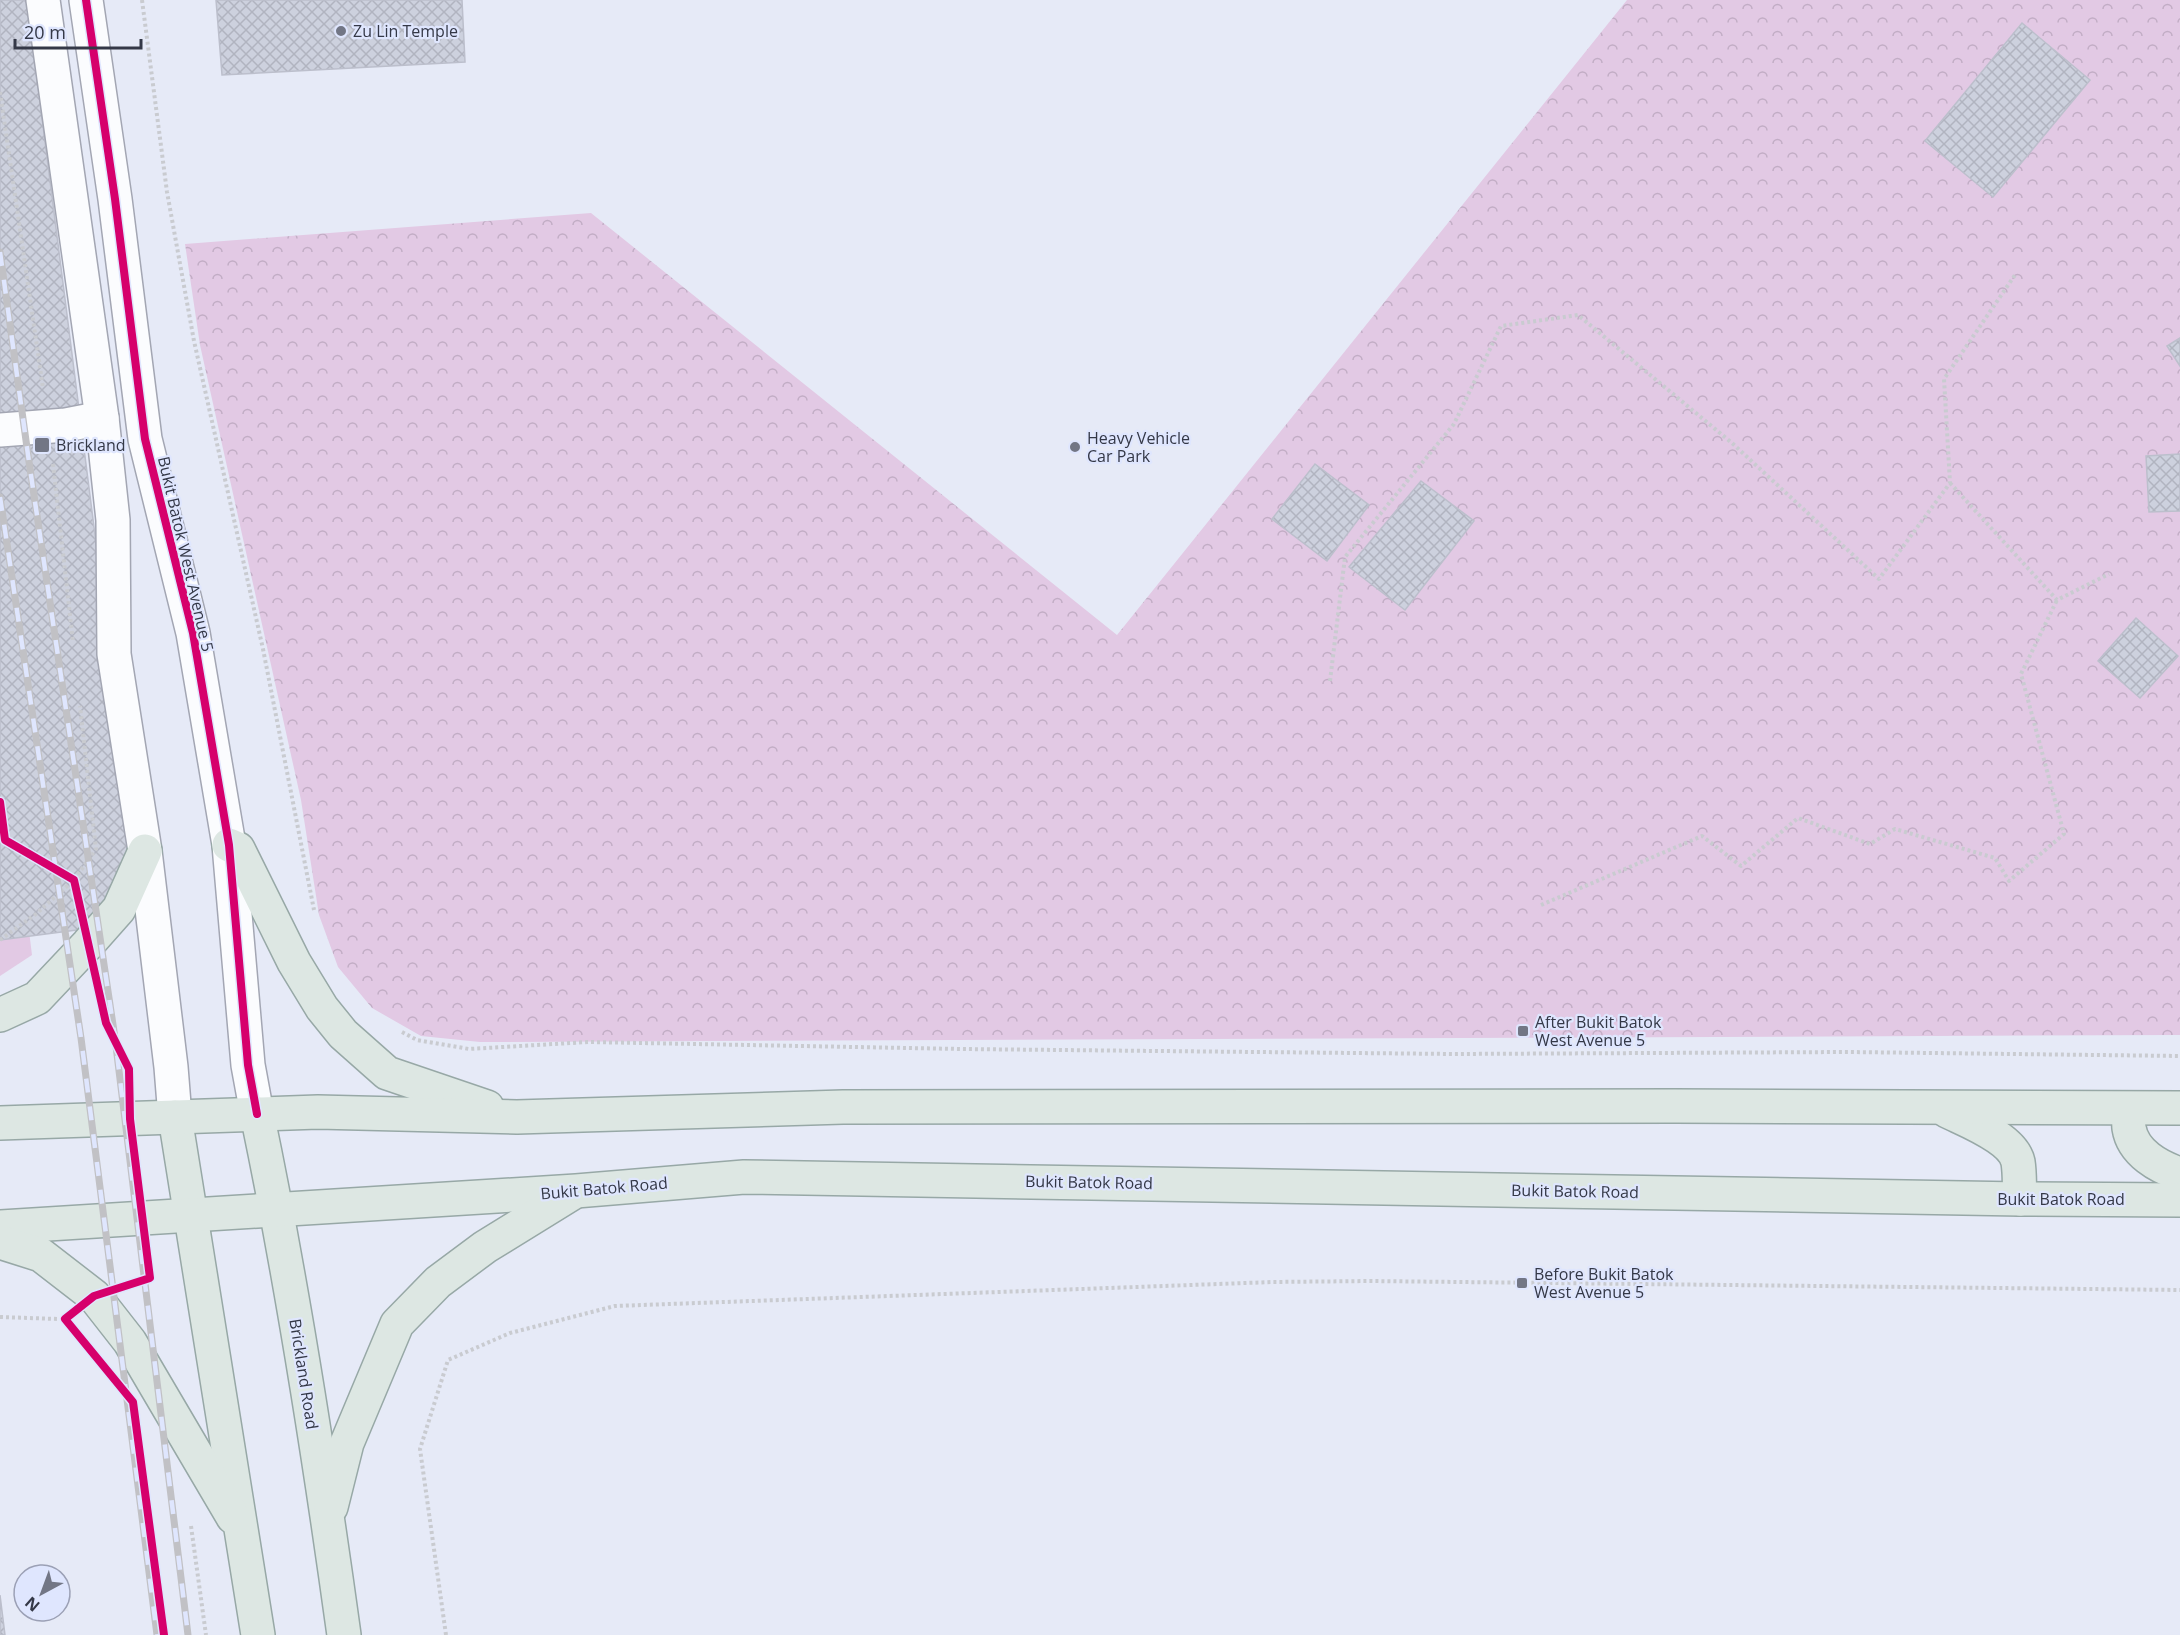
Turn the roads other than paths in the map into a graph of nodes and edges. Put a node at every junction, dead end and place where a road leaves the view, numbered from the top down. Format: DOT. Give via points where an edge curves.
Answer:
graph roads {
  1 [pos="43,0"];
  2 [pos="86,0"];
  3 [pos="102,418"];
  4 [pos="0,430"];
  5 [pos="229,844"];
  6 [pos="145,851"];
  7 [pos="0,1015"];
  8 [pos="1940,1108"];
  9 [pos="2180,1108"];
  10 [pos="2130,1109"];
  11 [pos="257,1114"];
  12 [pos="175,1117"];
  13 [pos="517,1117"];
  14 [pos="0,1123"];
  15 [pos="2180,1174"];
  16 [pos="576,1191"];
  17 [pos="2020,1199"];
  18 [pos="2180,1200"];
  19 [pos="277,1210"];
  20 [pos="191,1215"];
  21 [pos="0,1227"];
  22 [pos="0,1242"];
  23 [pos="328,1521"];
  24 [pos="242,1532"];
  25 [pos="258,1635"];
  26 [pos="344,1635"];
  1 -- 3 [label="street"];
  2 -- 5 [label="street, Bukit Batok West Avenue 5" via="145,439 194,633"];
  3 -- 4 [label="street"];
  3 -- 6 [label="street" via="113,520 114,654"];
  5 -- 11 [label="street, Bukit Batok West Avenue 5" via="248,1065"];
  5 -- 13 [label="main road" via="238,849 294,962 322,1008 344,1034 387,1073"];
  6 -- 7 [label="main road" via="119,909 37,998"];
  6 -- 12 [label="street"];
  8 -- 10 [label="main road"];
  8 -- 13 [label="main road" via="843,1107"];
  8 -- 17 [label="main road" via="1997,1137 2011,1149 2018,1159"];
  9 -- 10 [label="main road"];
  10 -- 15 [label="main road" via="2129,1128 2136,1146 2160,1167"];
  11 -- 12 [label="main road"];
  11 -- 13 [label="main road"];
  11 -- 19 [label="main road, Brickland Road"];
  12 -- 14 [label="main road"];
  12 -- 20 [label="main road"];
  16 -- 17 [label="main road, Bukit Batok Road" via="744,1177"];
  16 -- 19 [label="main road, Bukit Batok Road"];
  16 -- 23 [label="main road" via="447,1275 397,1324 347,1443"];
  17 -- 18 [label="main road, Bukit Batok Road"];
  19 -- 20 [label="main road, Bukit Batok Road"];
  19 -- 23 [label="main road, Brickland Road"];
  20 -- 21 [label="main road, Bukit Batok Road"];
  20 -- 24 [label="main road"];
  22 -- 24 [label="main road" via="40,1255 94,1296 130,1342"];
  23 -- 26 [label="main road, Brickland Road"];
  24 -- 25 [label="main road"];
}
